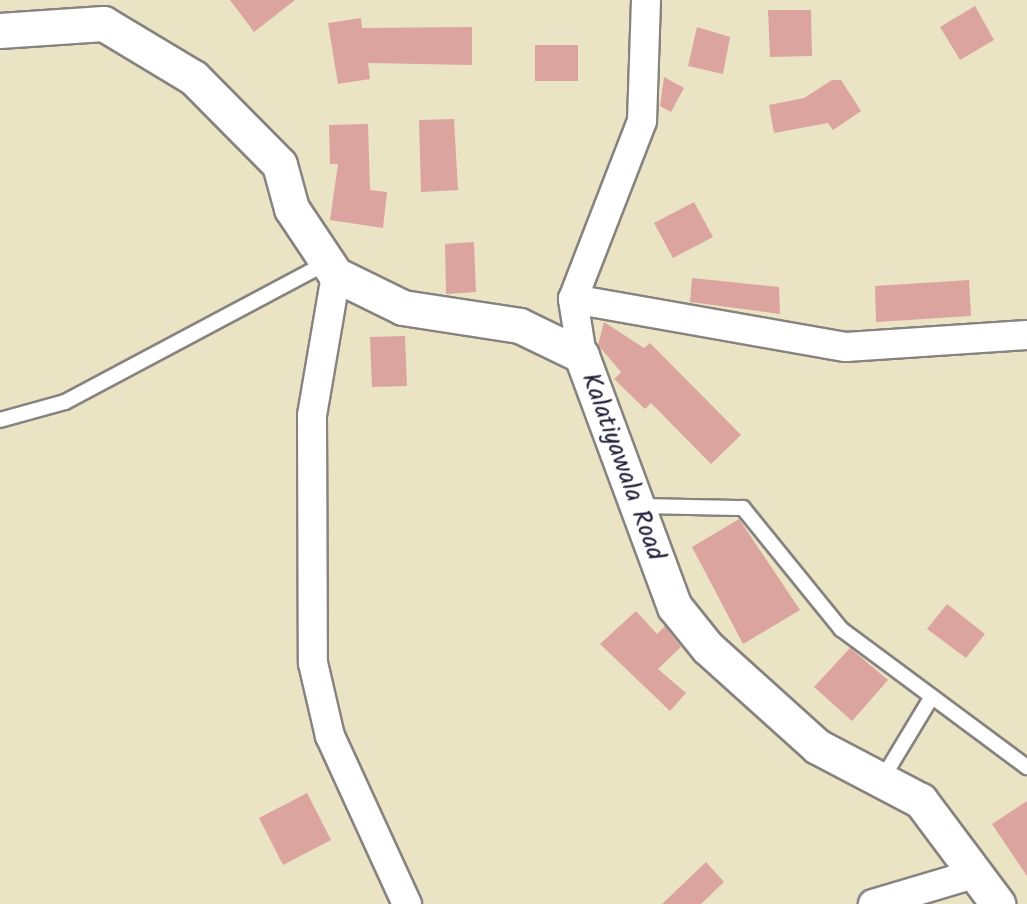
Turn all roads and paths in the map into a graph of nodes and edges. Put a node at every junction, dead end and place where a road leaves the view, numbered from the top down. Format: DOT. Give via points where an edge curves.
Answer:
graph roads {
  1 [pos="646,0"];
  2 [pos="0,31"];
  3 [pos="331,269"];
  4 [pos="573,299"];
  5 [pos="1027,335"];
  6 [pos="582,356"];
  7 [pos="0,420"];
  8 [pos="632,506"];
  9 [pos="931,698"];
  10 [pos="1027,767"];
  11 [pos="881,781"];
  12 [pos="977,873"];
  13 [pos="407,904"];
  14 [pos="873,904"];
  15 [pos="998,904"];
  1 -- 4 [label="street" via="642,121"];
  2 -- 3 [label="street" via="104,24 194,78 280,165 292,209"];
  3 -- 6 [label="street, Kalatiyawala Road" via="403,308 520,326"];
  3 -- 7 [label="lane" via="65,402"];
  3 -- 13 [label="street" via="312,415 313,663 330,736"];
  4 -- 5 [label="street" via="846,347"];
  4 -- 6 [label="street"];
  6 -- 8 [label="street, Kalatiyawala Road"];
  8 -- 9 [label="lane" via="743,508 841,629"];
  8 -- 11 [label="street, Kalatiyawala Road" via="675,607 708,648 818,747"];
  9 -- 10 [label="lane"];
  9 -- 11 [label="lane"];
  11 -- 12 [label="street, Kalatiyawala Road" via="921,801"];
  12 -- 14 [label="street"];
  12 -- 15 [label="street, Kalatiyawala Road"];
}
